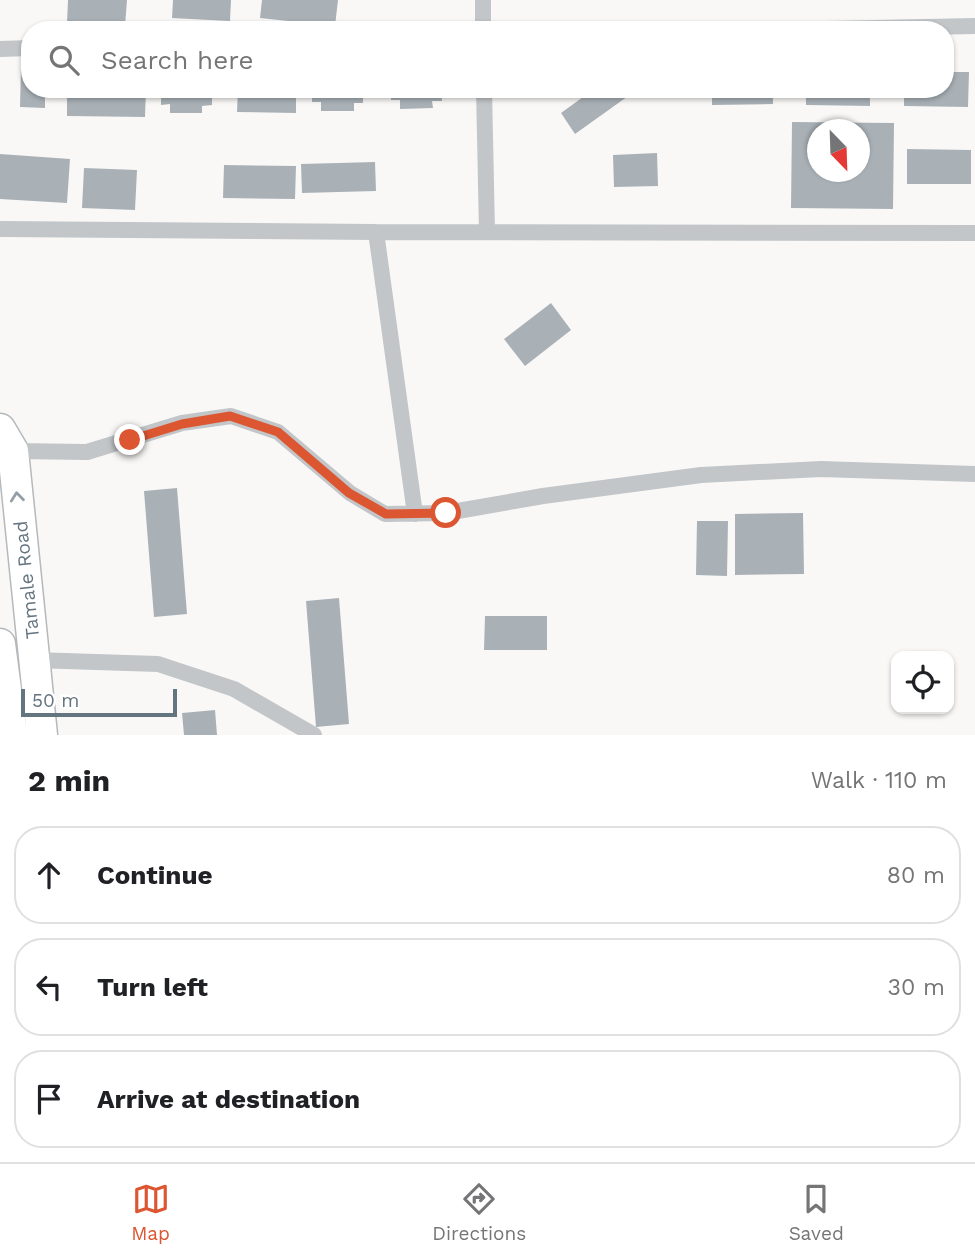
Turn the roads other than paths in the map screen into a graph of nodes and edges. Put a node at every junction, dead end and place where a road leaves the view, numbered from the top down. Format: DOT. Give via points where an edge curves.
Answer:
graph roads {
  1 [pos="483,0"];
  2 [pos="483,21"];
  3 [pos="954,26"];
  4 [pos="975,26"];
  5 [pos="21,48"];
  6 [pos="0,49"];
  7 [pos="484,98"];
  8 [pos="0,229"];
  9 [pos="376,232"];
  10 [pos="487,232"];
  11 [pos="975,233"];
  12 [pos="6,440"];
  13 [pos="975,474"];
  14 [pos="415,514"];
  15 [pos="0,644"];
  16 [pos="34,660"];
  17 [pos="12,735"];
  18 [pos="42,735"];
  19 [pos="314,735"];
  1 -- 2 [label="street"];
  3 -- 4 [label="street"];
  5 -- 6 [label="street"];
  7 -- 10 [label="street"];
  8 -- 9 [label="street"];
  9 -- 10 [label="street"];
  9 -- 14 [label="street"];
  10 -- 11 [label="street"];
  12 -- 14 [label="street" via="87,452 182,424 230,416 278,432 349,493 386,514"];
  16 -- 12 [label="highway, Tamale Road, one-way"];
  13 -- 14 [label="street" via="821,469 701,475"];
  15 -- 17 [label="highway, Tamale Road"];
  16 -- 18 [label="highway, Tamale Road"];
  16 -- 19 [label="street" via="158,664 234,689"];
}
